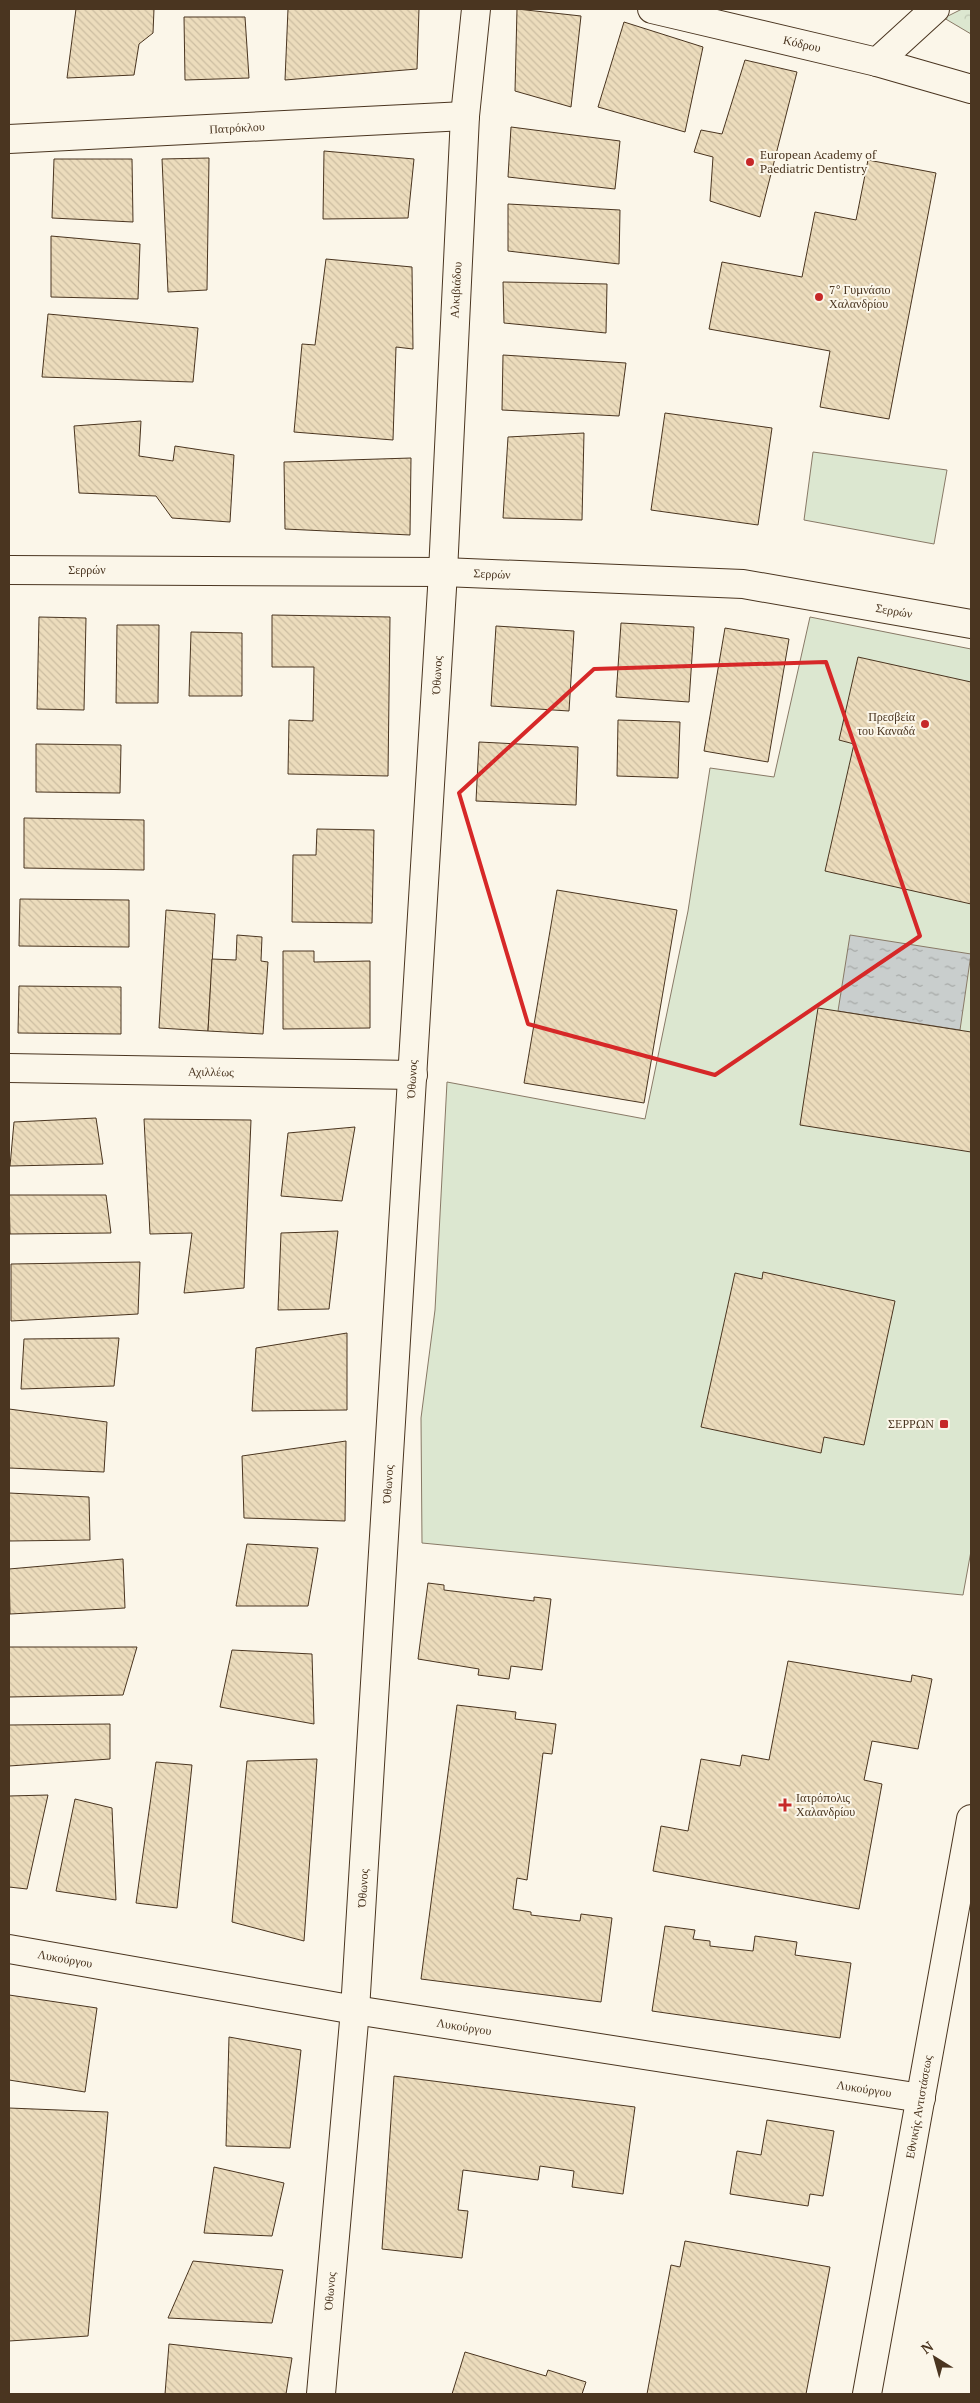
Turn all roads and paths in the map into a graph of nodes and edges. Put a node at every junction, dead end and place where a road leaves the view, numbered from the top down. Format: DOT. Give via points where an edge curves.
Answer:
graph roads {
  1 [pos="476,9"];
  2 [pos="652,9"];
  3 [pos="935,9"];
  4 [pos="877,62"];
  5 [pos="971,90"];
  6 [pos="465,116"];
  7 [pos="9,140"];
  8 [pos="9,570"];
  9 [pos="443,572"];
  10 [pos="971,624"];
  11 [pos="9,1068"];
  12 [pos="413,1075"];
  13 [pos="970,1827"];
  14 [pos="9,1949"];
  15 [pos="355,2010"];
  16 [pos="921,2098"];
  17 [pos="321,2394"];
  18 [pos="866,2394"];
  1 -- 6 [label="street, Αλκιβιάδου"];
  2 -- 4 [label="street, Κόδρου"];
  3 -- 4 [label="street"];
  4 -- 5 [label="street, Κόδρου"];
  6 -- 7 [label="street, Πατρόκλου"];
  6 -- 9 [label="street, Αλκιβιάδου"];
  8 -- 9 [label="street, Σερρών"];
  9 -- 10 [label="street, Σερρών" via="743,584"];
  9 -- 12 [label="street, Όθωνος"];
  11 -- 12 [label="street, Αχιλλέως"];
  12 -- 15 [label="street, Όθωνος"];
  13 -- 16 [label="street, Εθνικής Αντιστάσεως"];
  14 -- 15 [label="street, Λυκούργου"];
  15 -- 16 [label="street, Λυκούργου"];
  15 -- 17 [label="street, Όθωνος"];
  16 -- 18 [label="street, Εθνικής Αντιστάσεως"];
}
